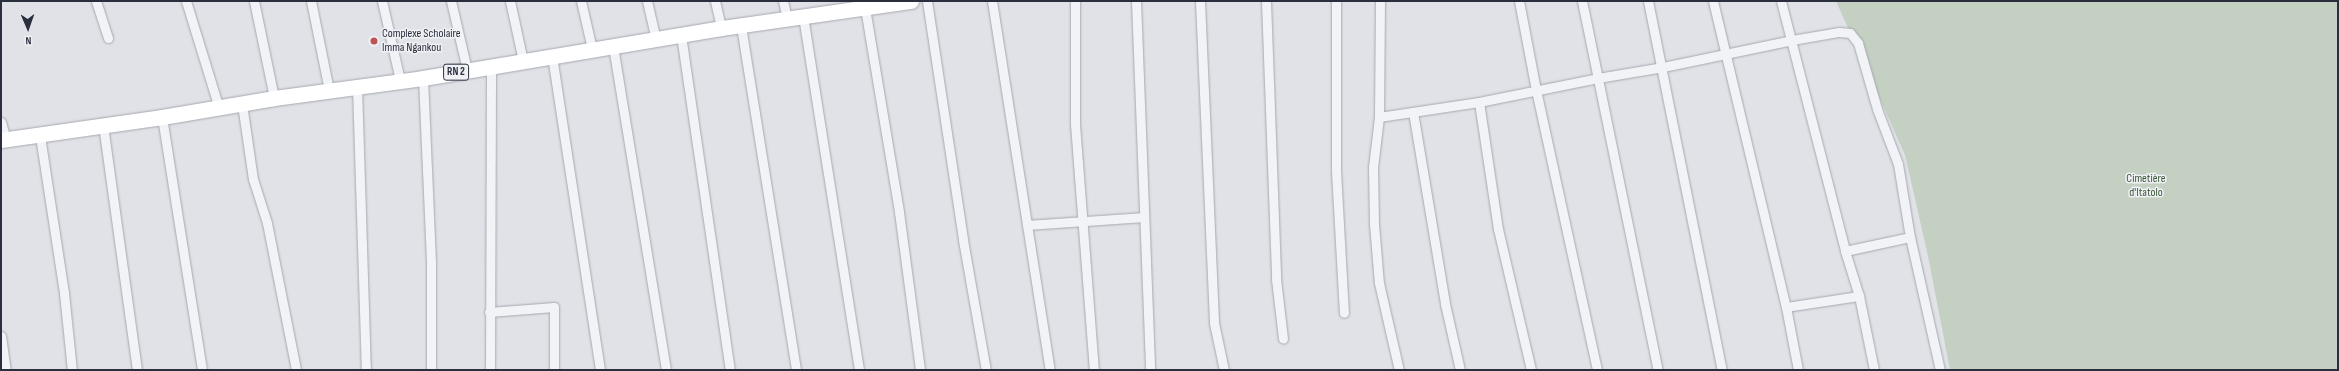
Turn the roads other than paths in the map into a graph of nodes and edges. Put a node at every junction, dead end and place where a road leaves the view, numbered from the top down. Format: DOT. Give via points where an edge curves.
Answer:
graph roads {
  1 [pos="96,1"];
  2 [pos="186,1"];
  3 [pos="254,1"];
  4 [pos="311,1"];
  5 [pos="382,1"];
  6 [pos="450,1"];
  7 [pos="510,1"];
  8 [pos="581,1"];
  9 [pos="647,1"];
  10 [pos="715,1"];
  11 [pos="783,1"];
  12 [pos="911,1"];
  13 [pos="928,1"];
  14 [pos="992,1"];
  15 [pos="1075,1"];
  16 [pos="1136,1"];
  17 [pos="1200,1"];
  18 [pos="1266,1"];
  19 [pos="1336,1"];
  20 [pos="1380,1"];
  21 [pos="1520,1"];
  22 [pos="1582,1"];
  23 [pos="1648,1"];
  24 [pos="1713,1"];
  25 [pos="1780,1"];
  26 [pos="848,5"];
  27 [pos="865,8"];
  28 [pos="803,16"];
  29 [pos="787,19"];
  30 [pos="741,26"];
  31 [pos="721,28"];
  32 [pos="681,35"];
  33 [pos="108,38"];
  34 [pos="656,40"];
  35 [pos="1792,40"];
  36 [pos="613,46"];
  37 [pos="592,49"];
  38 [pos="1726,54"];
  39 [pos="552,56"];
  40 [pos="523,62"];
  41 [pos="491,67"];
  42 [pos="1663,68"];
  43 [pos="468,70"];
  44 [pos="424,78"];
  45 [pos="1598,78"];
  46 [pos="400,80"];
  47 [pos="357,87"];
  48 [pos="329,90"];
  49 [pos="1536,90"];
  50 [pos="274,98"];
  51 [pos="1479,102"];
  52 [pos="242,104"];
  53 [pos="219,108"];
  54 [pos="1413,112"];
  55 [pos="162,117"];
  56 [pos="1379,117"];
  57 [pos="1,122"];
  58 [pos="103,126"];
  59 [pos="40,136"];
  60 [pos="4,140"];
  61 [pos="1144,218"];
  62 [pos="1081,221"];
  63 [pos="1027,225"];
  64 [pos="1910,237"];
  65 [pos="1845,250"];
  66 [pos="1859,296"];
  67 [pos="1786,307"];
  68 [pos="489,312"];
  69 [pos="1344,313"];
  70 [pos="1,336"];
  71 [pos="1283,338"];
  72 [pos="6,370"];
  73 [pos="72,370"];
  74 [pos="137,370"];
  75 [pos="202,370"];
  76 [pos="296,370"];
  77 [pos="366,370"];
  78 [pos="431,370"];
  79 [pos="490,370"];
  80 [pos="554,370"];
  81 [pos="600,370"];
  82 [pos="666,370"];
  83 [pos="730,370"];
  84 [pos="796,370"];
  85 [pos="859,370"];
  86 [pos="920,370"];
  87 [pos="986,370"];
  88 [pos="1050,370"];
  89 [pos="1094,370"];
  90 [pos="1150,370"];
  91 [pos="1224,370"];
  92 [pos="1399,370"];
  93 [pos="1460,370"];
  94 [pos="1531,370"];
  95 [pos="1597,370"];
  96 [pos="1658,370"];
  97 [pos="1722,370"];
  98 [pos="1798,370"];
  99 [pos="1874,370"];
  100 [pos="1940,370"];
  1 -- 33 [label="street"];
  2 -- 53 [label="street"];
  3 -- 50 [label="street"];
  4 -- 48 [label="street"];
  5 -- 46 [label="street"];
  6 -- 43 [label="street"];
  7 -- 40 [label="street"];
  8 -- 37 [label="street"];
  9 -- 34 [label="street"];
  10 -- 31 [label="street"];
  11 -- 29 [label="street"];
  12 -- 27 [label="highway, RN 2"];
  13 -- 87 [label="street" via="963,240"];
  14 -- 63 [label="street"];
  15 -- 62 [label="street" via="1075,124"];
  16 -- 61 [label="street"];
  17 -- 91 [label="street" via="1214,323"];
  18 -- 71 [label="street" via="1276,279"];
  19 -- 69 [label="street" via="1336,171"];
  20 -- 56 [label="street"];
  21 -- 49 [label="street"];
  22 -- 45 [label="street"];
  23 -- 42 [label="street"];
  24 -- 38 [label="street"];
  25 -- 35 [label="street"];
  26 -- 27 [label="highway, RN 2"];
  26 -- 28 [label="highway, RN 2"];
  27 -- 86 [label="street"];
  28 -- 29 [label="highway, RN 2"];
  28 -- 85 [label="street"];
  29 -- 30 [label="highway, RN 2"];
  30 -- 31 [label="highway, RN 2"];
  30 -- 84 [label="street"];
  31 -- 32 [label="highway, RN 2"];
  32 -- 34 [label="highway, RN 2"];
  32 -- 83 [label="street"];
  34 -- 36 [label="highway, RN 2"];
  35 -- 38 [label="street"];
  35 -- 64 [label="street" via="1846,32 1858,43 1877,109 1898,164"];
  35 -- 65 [label="street"];
  36 -- 37 [label="highway, RN 2"];
  36 -- 82 [label="street"];
  37 -- 39 [label="highway, RN 2"];
  38 -- 42 [label="street"];
  38 -- 67 [label="street"];
  39 -- 40 [label="highway, RN 2"];
  39 -- 81 [label="street"];
  40 -- 41 [label="highway, RN 2"];
  41 -- 43 [label="highway, RN 2"];
  41 -- 68 [label="street"];
  42 -- 45 [label="street"];
  42 -- 97 [label="street"];
  43 -- 44 [label="highway, RN 2"];
  44 -- 46 [label="highway, RN 2"];
  44 -- 78 [label="street" via="431,262"];
  45 -- 49 [label="street"];
  45 -- 96 [label="street"];
  46 -- 47 [label="highway, RN 2"];
  47 -- 48 [label="highway, RN 2"];
  47 -- 77 [label="street"];
  48 -- 50 [label="highway, RN 2"];
  49 -- 51 [label="street"];
  49 -- 95 [label="street"];
  50 -- 52 [label="highway, RN 2"];
  51 -- 54 [label="street"];
  51 -- 94 [label="street" via="1498,229"];
  52 -- 53 [label="highway, RN 2"];
  52 -- 76 [label="street" via="253,179 264,210"];
  53 -- 55 [label="highway, RN 2"];
  54 -- 56 [label="street"];
  54 -- 93 [label="street" via="1445,304"];
  55 -- 58 [label="highway, RN 2"];
  55 -- 75 [label="street"];
  56 -- 92 [label="street" via="1373,167 1378,276"];
  57 -- 60 [label="street"];
  58 -- 59 [label="highway, RN 2"];
  58 -- 74 [label="street"];
  59 -- 60 [label="highway, RN 2"];
  59 -- 73 [label="street" via="64,293"];
  61 -- 62 [label="street"];
  61 -- 90 [label="street"];
  62 -- 63 [label="street"];
  62 -- 89 [label="street"];
  63 -- 88 [label="street"];
  64 -- 65 [label="street"];
  64 -- 100 [label="street"];
  65 -- 66 [label="street"];
  66 -- 67 [label="street"];
  66 -- 99 [label="street"];
  67 -- 98 [label="street"];
  68 -- 79 [label="street"];
  68 -- 80 [label="street" via="554,307"];
  70 -- 72 [label="street"];
}
